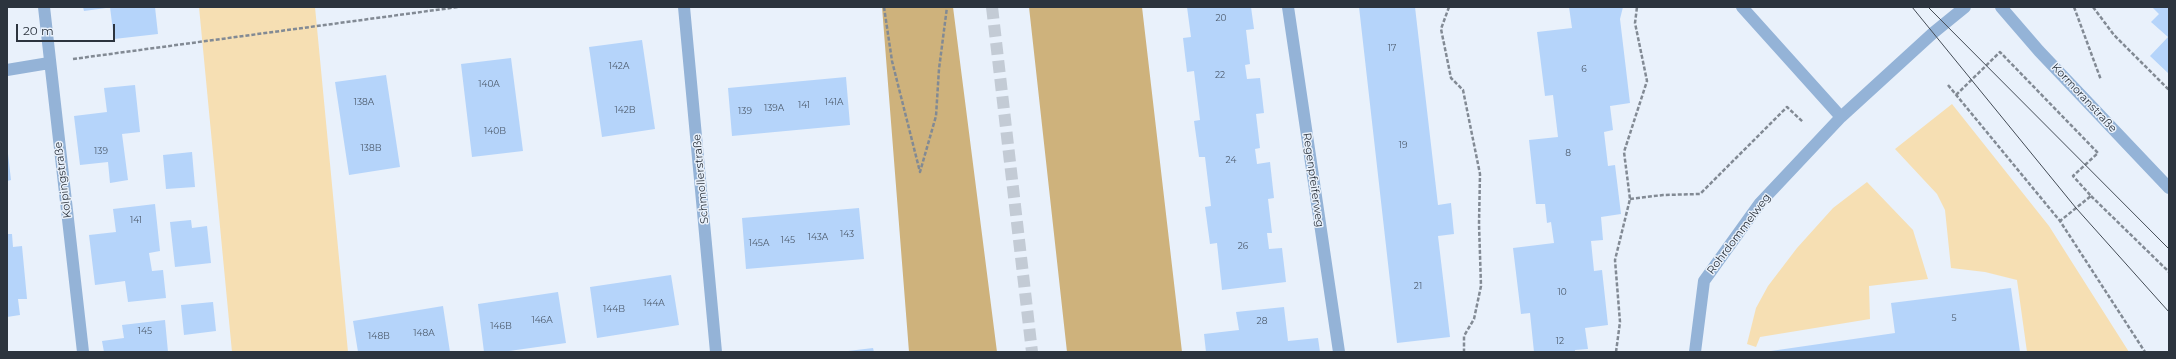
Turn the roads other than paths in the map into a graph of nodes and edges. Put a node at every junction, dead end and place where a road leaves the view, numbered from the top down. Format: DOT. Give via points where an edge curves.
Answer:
graph roads {
  1 [pos="44,7"];
  2 [pos="684,7"];
  3 [pos="1288,7"];
  4 [pos="1742,7"];
  5 [pos="1965,7"];
  6 [pos="2000,7"];
  7 [pos="49,63"];
  8 [pos="7,70"];
  9 [pos="1841,117"];
  10 [pos="2169,188"];
  11 [pos="83,352"];
  12 [pos="716,352"];
  13 [pos="1339,352"];
  14 [pos="1695,352"];
  1 -- 7 [label="street, Kolpingstraße"];
  2 -- 12 [label="street, Schmollerstraße"];
  3 -- 13 [label="street, Regenpfeiferweg"];
  4 -- 9 [label="street"];
  5 -- 9 [label="street, Rohrdommelweg"];
  6 -- 10 [label="street, Kormoranstraße"];
  7 -- 8 [label="street"];
  7 -- 11 [label="street, Kolpingstraße"];
  9 -- 14 [label="street, Rohrdommelweg" via="1760,203 1704,281"];
}
